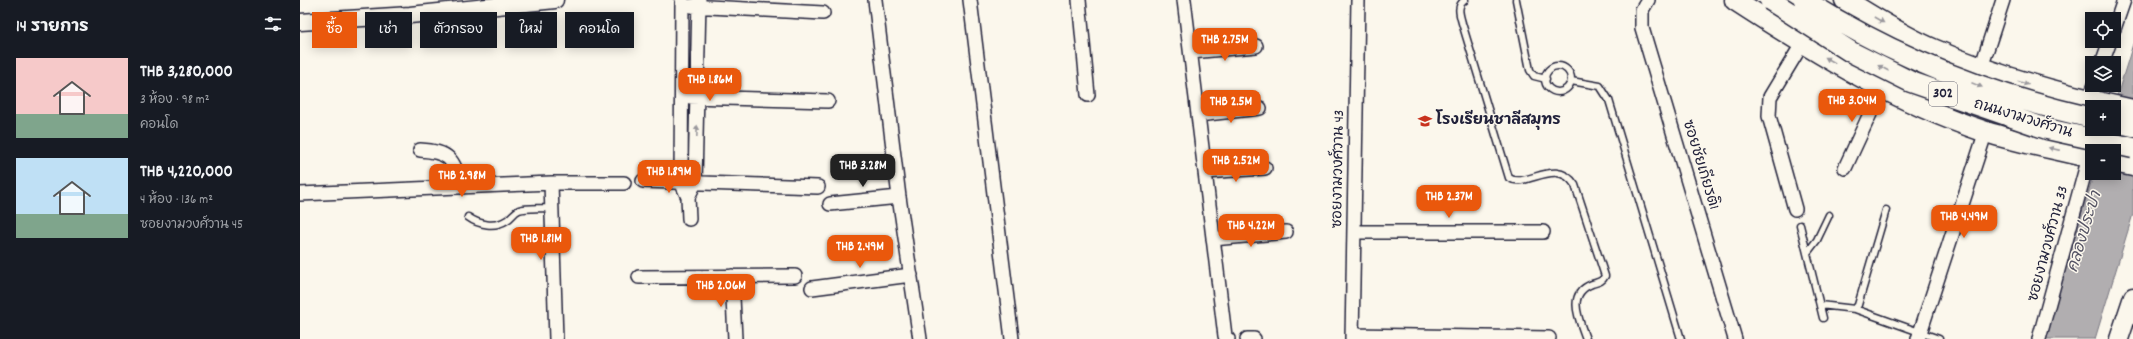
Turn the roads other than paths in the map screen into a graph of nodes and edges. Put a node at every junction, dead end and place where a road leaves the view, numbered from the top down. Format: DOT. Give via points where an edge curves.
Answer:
graph roads {
  1 [pos="555,0"];
  2 [pos="875,0"];
  3 [pos="970,0"];
  4 [pos="1078,0"];
  5 [pos="1184,0"];
  6 [pos="1358,0"];
  7 [pos="1465,0"];
  8 [pos="1516,0"];
  9 [pos="1648,0"];
  10 [pos="1735,0"];
  11 [pos="1770,0"];
  12 [pos="1804,0"];
  13 [pos="1845,0"];
  14 [pos="2003,0"];
  15 [pos="2124,0"];
  16 [pos="682,3"];
  17 [pos="699,3"];
  18 [pos="2120,12"];
  19 [pos="823,13"];
  20 [pos="300,22"];
  21 [pos="1802,44"];
  22 [pos="1256,46"];
  23 [pos="1932,49"];
  24 [pos="1191,52"];
  25 [pos="1981,68"];
  26 [pos="1546,79"];
  27 [pos="1571,81"];
  28 [pos="1882,88"];
  29 [pos="1088,95"];
  30 [pos="682,97"];
  31 [pos="698,97"];
  32 [pos="2090,100"];
  33 [pos="828,101"];
  34 [pos="2085,102"];
  35 [pos="1918,105"];
  36 [pos="2121,107"];
  37 [pos="1260,108"];
  38 [pos="2133,110"];
  39 [pos="1198,115"];
  40 [pos="2121,124"];
  41 [pos="2133,127"];
  42 [pos="1986,132"];
  43 [pos="2133,148"];
  44 [pos="420,150"];
  45 [pos="2085,156"];
  46 [pos="2121,163"];
  47 [pos="2133,166"];
  48 [pos="1265,168"];
  49 [pos="1845,168"];
  50 [pos="1205,172"];
  51 [pos="2085,175"];
  52 [pos="643,181"];
  53 [pos="681,182"];
  54 [pos="550,183"];
  55 [pos="624,183"];
  56 [pos="695,183"];
  57 [pos="460,186"];
  58 [pos="818,187"];
  59 [pos="300,194"];
  60 [pos="688,197"];
  61 [pos="899,197"];
  62 [pos="830,204"];
  63 [pos="551,208"];
  64 [pos="1795,209"];
  65 [pos="1886,210"];
  66 [pos="1829,215"];
  67 [pos="468,217"];
  68 [pos="689,219"];
  69 [pos="1800,225"];
  70 [pos="1286,232"];
  71 [pos="1354,232"];
  72 [pos="1543,232"];
  73 [pos="1213,239"];
  74 [pos="1807,253"];
  75 [pos="910,275"];
  76 [pos="732,276"];
  77 [pos="795,276"];
  78 [pos="639,277"];
  79 [pos="812,288"];
  80 [pos="2133,297"];
  81 [pos="1820,306"];
  82 [pos="1855,309"];
  83 [pos="1823,318"];
  84 [pos="1919,335"];
  85 [pos="1352,337"];
  86 [pos="1254,338"];
  87 [pos="1549,338"];
  88 [pos="556,339"];
  89 [pos="735,339"];
  90 [pos="920,339"];
  91 [pos="1012,339"];
  92 [pos="1228,339"];
  93 [pos="1246,339"];
  94 [pos="1586,339"];
  95 [pos="1681,339"];
  96 [pos="1735,339"];
  97 [pos="1939,339"];
  98 [pos="2039,339"];
  99 [pos="2119,339"];
  1 -- 20 [label="street" via="410,15"];
  2 -- 61 [label="street"];
  3 -- 91 [label="street"];
  4 -- 29 [label="street"];
  5 -- 24 [label="street"];
  6 -- 71 [label="street, ซอยงามวงศ์วาน 43"];
  7 -- 94 [label="lane" via="1460,6 1460,18 1509,178 1518,180 1557,173 1567,176 1575,185 1605,276 1601,281 1583,288 1578,294 1577,309"];
  8 -- 26 [label="lane" via="1530,70 1534,76"];
  9 -- 96 [label="street, ซอยชัยเกียรติ1" via="1642,10 1642,28"];
  10 -- 21 [label="main road, ถนนงามวงศ์วาน / 302"];
  43 -- 11 [label="main road, ถนนงามวงศ์วาน / 302, one-way, bridge" via="2047,129 1911,82 1851,52"];
  12 -- 34 [label="main road, ถนนงามวงศ์วาน / 302, one-way, bridge" via="1864,34 1971,83 2048,108"];
  13 -- 23 [label="main road, ถนนงามวงศ์วาน / 302, one-way"];
  14 -- 25 [label="street"];
  15 -- 18 [label="street"];
  16 -- 17 [label="street"];
  16 -- 30 [label="street"];
  17 -- 19 [label="street"];
  17 -- 31 [label="street"];
  28 -- 21 [label="main road, ถนนงามวงศ์วาน / 302, one-way"];
  21 -- 64 [label="street" via="1770,97 1769,106 1769,116"];
  22 -- 24 [label="street"];
  23 -- 25 [label="main road, ถนนงามวงศ์วาน / 302"];
  23 -- 35 [label="main road" via="1946,64 1947,79 1938,97"];
  24 -- 39 [label="street"];
  25 -- 32 [label="main road, ถนนงามวงศ์วาน / 302, one-way" via="2018,82"];
  26 -- 27 [label="lane" via="1550,89 1558,92 1566,90"];
  26 -- 27 [label="lane" via="1550,69 1558,66 1569,72"];
  27 -- 95 [label="lane" via="1600,86 1609,100"];
  28 -- 35 [label="main road, ถนนงามวงศ์วาน / 302"];
  28 -- 49 [label="street"];
  30 -- 31 [label="street"];
  30 -- 53 [label="street"];
  31 -- 33 [label="street"];
  56 -- 31 [label="street, one-way"];
  35 -- 42 [label="main road, ถนนงามวงศ์วาน / 302"];
  36 -- 38 [label="main road, ถนนงามวงศ์วาน / 302"];
  37 -- 39 [label="street"];
  39 -- 50 [label="street"];
  40 -- 41 [label="main road"];
  45 -- 42 [label="main road, ถนนงามวงศ์วาน / 302, one-way"];
  42 -- 84 [label="street"];
  44 -- 57 [label="street" via="444,154 451,159 456,167"];
  46 -- 47 [label="main road"];
  48 -- 50 [label="street"];
  50 -- 73 [label="street"];
  51 -- 98 [label="street, ซอยงามวงศ์วาน 33"];
  52 -- 53 [label="street"];
  53 -- 56 [label="street"];
  53 -- 60 [label="street"];
  54 -- 55 [label="street"];
  54 -- 57 [label="street"];
  54 -- 63 [label="street"];
  56 -- 58 [label="street"];
  56 -- 60 [label="street"];
  57 -- 59 [label="street"];
  60 -- 68 [label="street"];
  61 -- 62 [label="street"];
  61 -- 75 [label="street"];
  63 -- 67 [label="lane" via="522,209 506,221 493,224 481,224"];
  63 -- 88 [label="street"];
  65 -- 82 [label="lane"];
  66 -- 74 [label="lane" via="1817,240"];
  69 -- 74 [label="lane"];
  70 -- 73 [label="street"];
  71 -- 72 [label="street"];
  71 -- 85 [label="street, ซอยงามวงศ์วาน 43"];
  73 -- 92 [label="street" via="1225,336"];
  74 -- 81 [label="lane"];
  75 -- 79 [label="street"];
  75 -- 90 [label="street"];
  76 -- 77 [label="street"];
  76 -- 78 [label="street"];
  76 -- 89 [label="street"];
  80 -- 99 [label="main road"];
  81 -- 82 [label="lane"];
  81 -- 83 [label="lane"];
  82 -- 84 [label="lane"];
  84 -- 97 [label="lane"];
  85 -- 87 [label="street"];
  86 -- 93 [label="street"];
}
